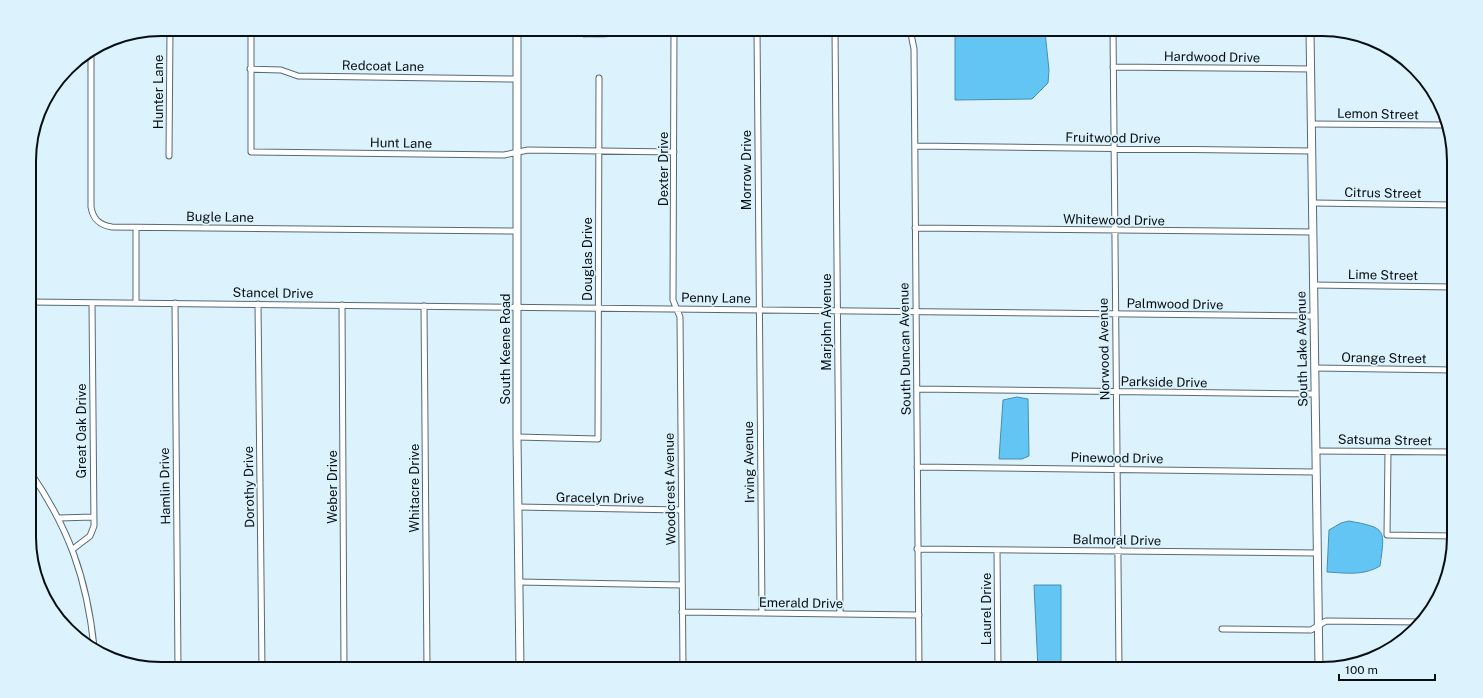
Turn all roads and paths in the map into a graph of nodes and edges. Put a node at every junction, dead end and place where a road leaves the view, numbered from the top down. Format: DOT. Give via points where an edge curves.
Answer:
graph roads {
  1 [pos="170,36"];
  2 [pos="251,36"];
  3 [pos="517,36"];
  4 [pos="674,36"];
  5 [pos="757,36"];
  6 [pos="835,36"];
  7 [pos="911,36"];
  8 [pos="1113,36"];
  9 [pos="1310,36"];
  10 [pos="91,58"];
  11 [pos="1112,67"];
  12 [pos="250,69"];
  13 [pos="1311,69"];
  14 [pos="599,78"];
  15 [pos="517,79"];
  16 [pos="1311,124"];
  17 [pos="1441,125"];
  18 [pos="915,146"];
  19 [pos="1114,149"];
  20 [pos="598,151"];
  21 [pos="1312,151"];
  22 [pos="517,152"];
  23 [pos="674,152"];
  24 [pos="169,156"];
  25 [pos="1313,203"];
  26 [pos="1447,205"];
  27 [pos="136,228"];
  28 [pos="915,228"];
  29 [pos="517,231"];
  30 [pos="1114,231"];
  31 [pos="1313,232"];
  32 [pos="1313,285"];
  33 [pos="1447,287"];
  34 [pos="36,302"];
  35 [pos="92,303"];
  36 [pos="136,303"];
  37 [pos="175,304"];
  38 [pos="258,304"];
  39 [pos="342,305"];
  40 [pos="424,306"];
  41 [pos="517,307"];
  42 [pos="598,308"];
  43 [pos="677,309"];
  44 [pos="758,310"];
  45 [pos="836,311"];
  46 [pos="915,312"];
  47 [pos="1115,314"];
  48 [pos="1314,316"];
  49 [pos="1314,368"];
  50 [pos="1447,370"];
  51 [pos="917,389"];
  52 [pos="1116,392"];
  53 [pos="1314,394"];
  54 [pos="517,437"];
  55 [pos="1316,450"];
  56 [pos="1388,452"];
  57 [pos="1447,452"];
  58 [pos="917,467"];
  59 [pos="1116,469"];
  60 [pos="1316,472"];
  61 [pos="36,482"];
  62 [pos="518,508"];
  63 [pos="681,510"];
  64 [pos="93,517"];
  65 [pos="59,518"];
  66 [pos="1447,536"];
  67 [pos="72,549"];
  68 [pos="918,549"];
  69 [pos="997,550"];
  70 [pos="1117,551"];
  71 [pos="1317,553"];
  72 [pos="519,582"];
  73 [pos="682,585"];
  74 [pos="682,612"];
  75 [pos="762,613"];
  76 [pos="840,614"];
  77 [pos="918,615"];
  78 [pos="1413,622"];
  79 [pos="1318,625"];
  80 [pos="1222,629"];
  81 [pos="93,641"];
  82 [pos="178,662"];
  83 [pos="262,662"];
  84 [pos="344,662"];
  85 [pos="427,662"];
  86 [pos="520,662"];
  87 [pos="683,662"];
  88 [pos="919,662"];
  89 [pos="998,662"];
  90 [pos="1119,662"];
  91 [pos="1319,662"];
  1 -- 24 [label="street, Hunter Lane"];
  2 -- 12 [label="street, Hunt Lane"];
  3 -- 15 [label="street, South Keene Road"];
  4 -- 23 [label="street, Dexter Drive"];
  5 -- 44 [label="street, Morrow Drive"];
  6 -- 45 [label="street, Marjohn Avenue"];
  7 -- 18 [label="street, South Duncan Avenue" via="914,49"];
  8 -- 11 [label="street, Norwood Avenue"];
  9 -- 13 [label="street, South Lake Avenue"];
  10 -- 27 [label="street, Bugle Lane" via="92,215 103,226"];
  11 -- 13 [label="street, Hardwood Drive"];
  11 -- 19 [label="street, Norwood Avenue"];
  12 -- 15 [label="street, Redcoat Lane" via="281,70 298,76"];
  12 -- 22 [label="street, Hunt Lane" via="251,152 504,155"];
  13 -- 16 [label="street, South Lake Avenue"];
  14 -- 20 [label="street, Douglas Drive"];
  15 -- 22 [label="street, South Keene Road"];
  16 -- 17 [label="street, Lemon Street"];
  16 -- 21 [label="street, South Lake Avenue"];
  18 -- 19 [label="street, Fruitwood Drive"];
  18 -- 28 [label="street, South Duncan Avenue"];
  19 -- 21 [label="street, Fruitwood Drive"];
  19 -- 30 [label="street, Norwood Avenue"];
  20 -- 22 [label="street, Hunt Lane"];
  20 -- 23 [label="street, Hunt Lane"];
  20 -- 42 [label="street, Douglas Drive"];
  21 -- 25 [label="street, South Lake Avenue"];
  22 -- 29 [label="street, South Keene Road"];
  23 -- 43 [label="street, Dexter Drive" via="673,300"];
  25 -- 26 [label="street, Citrus Street"];
  25 -- 31 [label="street, South Lake Avenue"];
  27 -- 29 [label="street, Bugle Lane"];
  27 -- 36 [label="street"];
  28 -- 30 [label="street, Whitewood Drive"];
  28 -- 46 [label="street, South Duncan Avenue"];
  29 -- 41 [label="street, South Keene Road"];
  30 -- 31 [label="street, Whitewood Drive"];
  30 -- 47 [label="street, Norwood Avenue"];
  31 -- 32 [label="street, South Lake Avenue"];
  32 -- 33 [label="street, Lime Street"];
  32 -- 48 [label="street, South Lake Avenue"];
  34 -- 35 [label="street, Stancel Drive"];
  35 -- 36 [label="street, Stancel Drive"];
  35 -- 64 [label="street, Great Oak Drive"];
  36 -- 37 [label="street, Stancel Drive"];
  37 -- 38 [label="street, Stancel Drive"];
  37 -- 82 [label="street, Hamlin Drive"];
  38 -- 39 [label="street, Stancel Drive"];
  38 -- 83 [label="street, Dorothy Drive"];
  39 -- 40 [label="street, Stancel Drive"];
  39 -- 84 [label="street, Weber Drive"];
  40 -- 41 [label="street, Stancel Drive"];
  40 -- 85 [label="street, Whitacre Drive"];
  41 -- 42 [label="street, Penny Lane"];
  41 -- 54 [label="street, South Keene Road"];
  42 -- 43 [label="street, Penny Lane"];
  42 -- 54 [label="street, Douglas Drive" via="598,439"];
  43 -- 44 [label="street, Penny Lane"];
  43 -- 63 [label="street, Woodcrest Avenue" via="680,317"];
  44 -- 45 [label="street, Penny Lane"];
  44 -- 75 [label="street, Irving Avenue"];
  45 -- 46 [label="street, Penny Lane"];
  45 -- 76 [label="street, Marjohn Avenue"];
  46 -- 47 [label="street, Palmwood Drive"];
  46 -- 51 [label="street, South Duncan Avenue"];
  47 -- 48 [label="street, Palmwood Drive"];
  47 -- 52 [label="street, Norwood Avenue"];
  48 -- 49 [label="street, South Lake Avenue"];
  49 -- 50 [label="street, Orange Street"];
  49 -- 53 [label="street, South Lake Avenue"];
  51 -- 52 [label="street, Parkside Drive"];
  51 -- 58 [label="street, South Duncan Avenue"];
  52 -- 53 [label="street, Parkside Drive"];
  52 -- 59 [label="street, Norwood Avenue"];
  53 -- 55 [label="street, South Lake Avenue"];
  54 -- 62 [label="street, South Keene Road"];
  55 -- 56 [label="street, Satsuma Street"];
  55 -- 60 [label="street, South Lake Avenue"];
  56 -- 57 [label="street, Satsuma Street"];
  56 -- 66 [label="street" via="1388,535"];
  58 -- 59 [label="street, Pinewood Drive"];
  58 -- 68 [label="street, South Duncan Avenue"];
  59 -- 60 [label="street, Pinewood Drive"];
  59 -- 70 [label="street, Norwood Avenue"];
  60 -- 71 [label="street, South Lake Avenue"];
  61 -- 65 [label="street"];
  62 -- 63 [label="street, Gracelyn Drive"];
  62 -- 72 [label="street, South Keene Road"];
  63 -- 73 [label="street, Woodcrest Avenue"];
  64 -- 65 [label="street"];
  64 -- 67 [label="street, Great Oak Drive" via="94,526 90,536"];
  65 -- 67 [label="street"];
  67 -- 81 [label="street" via="90,611"];
  68 -- 69 [label="street, Balmoral Drive"];
  68 -- 77 [label="street, South Duncan Avenue"];
  69 -- 70 [label="street, Balmoral Drive"];
  69 -- 89 [label="street, Laurel Drive"];
  70 -- 71 [label="street, Balmoral Drive"];
  70 -- 90 [label="street, Norwood Avenue"];
  71 -- 79 [label="street, South Lake Avenue"];
  72 -- 73 [label="street"];
  72 -- 86 [label="street, South Keene Road"];
  73 -- 74 [label="street, Woodcrest Avenue"];
  74 -- 75 [label="street, Emerald Drive"];
  74 -- 87 [label="street, Woodcrest Avenue"];
  75 -- 76 [label="street, Emerald Drive"];
  76 -- 77 [label="street, Emerald Drive"];
  77 -- 88 [label="street, South Duncan Avenue"];
  78 -- 79 [label="street" via="1326,621"];
  79 -- 80 [label="street" via="1311,630"];
  79 -- 91 [label="street, South Lake Avenue"];
}
